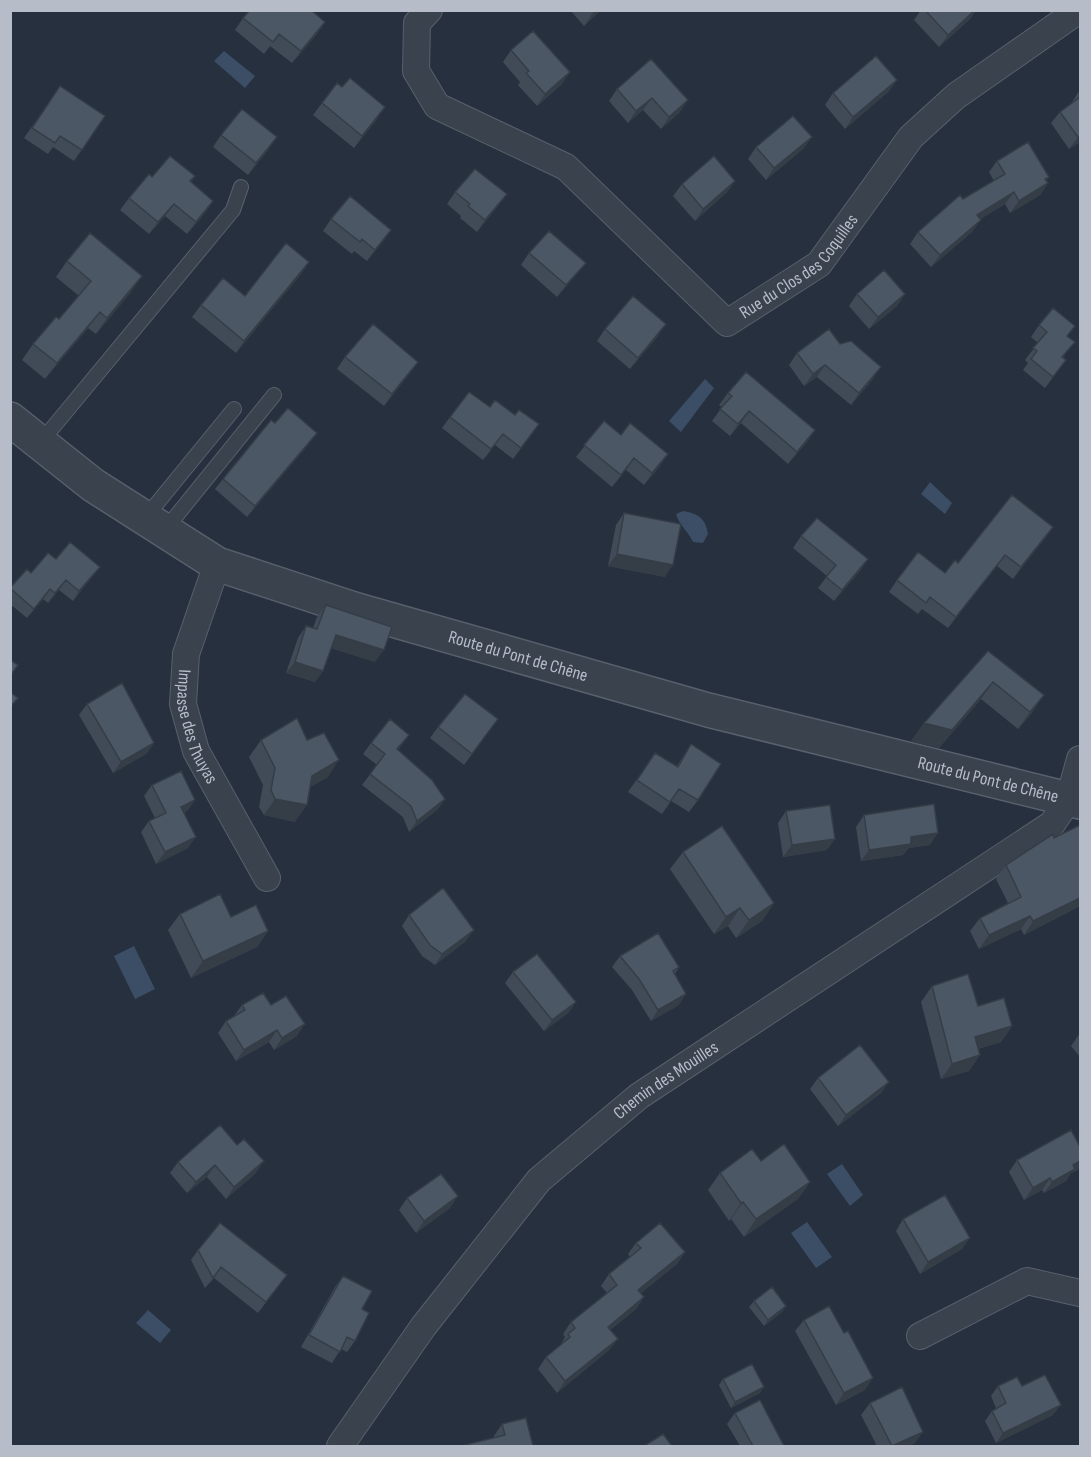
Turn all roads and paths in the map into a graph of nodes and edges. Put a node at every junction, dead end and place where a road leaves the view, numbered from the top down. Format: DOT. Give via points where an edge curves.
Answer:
graph roads {
  1 [pos="429,10"];
  2 [pos="1078,10"];
  3 [pos="241,187"];
  4 [pos="274,395"];
  5 [pos="234,409"];
  6 [pos="10,419"];
  7 [pos="40,443"];
  8 [pos="154,525"];
  9 [pos="217,564"];
  10 [pos="1080,759"];
  11 [pos="1075,800"];
  12 [pos="267,878"];
  13 [pos="1080,1293"];
  14 [pos="920,1336"];
  15 [pos="340,1446"];
  1 -- 2 [label="street, Rue du Clos des Coquilles" via="417,23 416,71 437,106 566,167 727,323 819,264 911,137 956,96"];
  3 -- 7 [label="lane" via="233,210"];
  4 -- 8 [label="lane"];
  5 -- 8 [label="lane"];
  6 -- 7 [label="street, Route du Pont de Chêne"];
  7 -- 8 [label="street, Route du Pont de Chêne" via="93,486"];
  8 -- 9 [label="street, Route du Pont de Chêne"];
  9 -- 11 [label="street, Route du Pont de Chêne" via="354,609 708,710"];
  9 -- 12 [label="street, Impasse des Thuyas" via="186,654 183,704 196,751"];
  10 -- 11 [label="street, Chemin des Mouilles"];
  11 -- 15 [label="street, Chemin des Mouilles" via="1052,824 639,1096 539,1180 423,1328"];
  13 -- 14 [label="street" via="1027,1281"];
}
